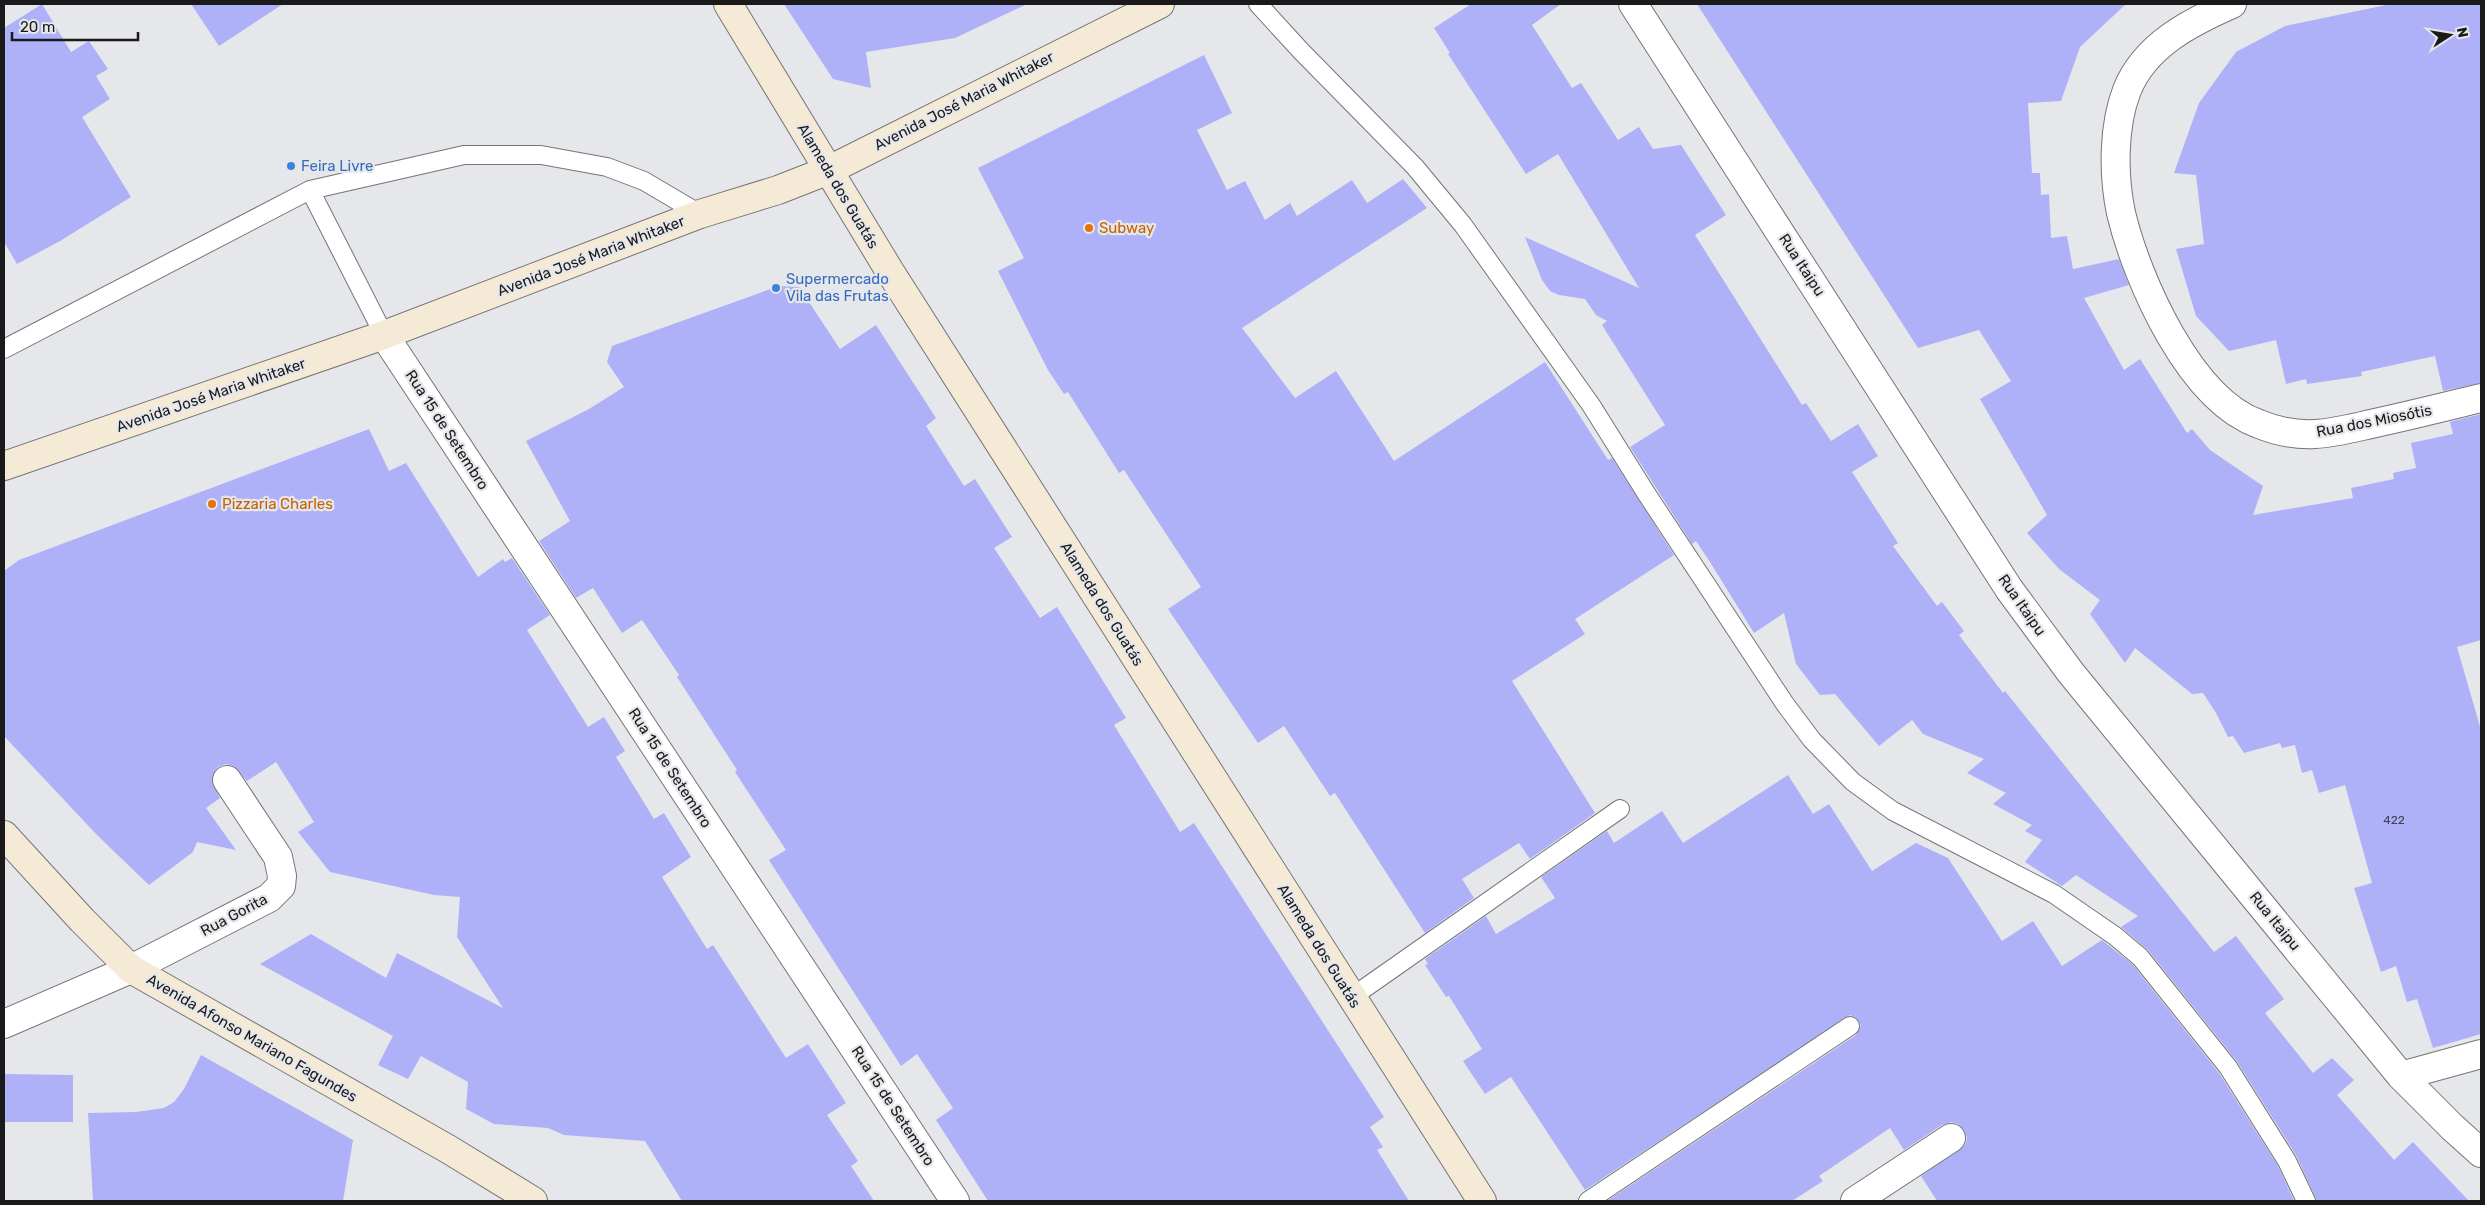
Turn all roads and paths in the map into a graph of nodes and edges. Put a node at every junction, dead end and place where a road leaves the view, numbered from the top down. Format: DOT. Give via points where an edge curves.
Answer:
graph roads {
  1 [pos="728,4"];
  2 [pos="1160,4"];
  3 [pos="1258,4"];
  4 [pos="1633,4"];
  5 [pos="2232,4"];
  6 [pos="829,170"];
  7 [pos="310,190"];
  8 [pos="700,214"];
  9 [pos="384,335"];
  10 [pos="4,349"];
  11 [pos="2481,398"];
  12 [pos="4,466"];
  13 [pos="227,780"];
  14 [pos="1620,809"];
  15 [pos="4,835"];
  16 [pos="130,969"];
  17 [pos="1352,997"];
  18 [pos="4,1024"];
  19 [pos="1850,1026"];
  20 [pos="2481,1054"];
  21 [pos="2401,1076"];
  22 [pos="1951,1138"];
  23 [pos="2481,1153"];
  24 [pos="533,1201"];
  25 [pos="955,1201"];
  26 [pos="1482,1201"];
  27 [pos="1588,1201"];
  28 [pos="1855,1201"];
  29 [pos="2306,1201"];
  1 -- 6 [label="street, Alameda dos Guatás"];
  2 -- 6 [label="street, Avenida José Maria Whitaker"];
  3 -- 29 [label="lane" via="1415,167 1462,225 1591,405 1646,494 1812,740 1852,782 1893,811 2054,894 2140,957 2228,1067 2287,1161"];
  4 -- 21 [label="street, Rua Itaipu" via="2009,588 2071,673"];
  5 -- 11 [label="street, Rua dos Miosótis" via="2192,22 2151,53 2128,88 2120,114 2116,168 2121,212 2137,269 2168,330 2199,379 2227,406 2258,424 2285,432 2314,434"];
  6 -- 8 [label="street, Avenida José Maria Whitaker"];
  6 -- 17 [label="street, Alameda dos Guatás" via="889,270"];
  7 -- 8 [label="lane" via="464,155 542,155 607,167 644,181"];
  7 -- 9 [label="lane"];
  7 -- 10 [label="lane"];
  8 -- 9 [label="street, Avenida José Maria Whitaker"];
  9 -- 12 [label="street, Avenida José Maria Whitaker"];
  9 -- 25 [label="street, Rua 15 de Setembro"];
  13 -- 16 [label="street, Rua Gorita" via="278,857 281,886 269,898"];
  14 -- 17 [label="lane"];
  15 -- 16 [label="street, Avenida Afonso Mariano Fagundes"];
  16 -- 18 [label="street"];
  16 -- 24 [label="street, Avenida Afonso Mariano Fagundes"];
  17 -- 26 [label="street, Alameda dos Guatás"];
  19 -- 27 [label="lane"];
  20 -- 21 [label="street"];
  21 -- 23 [label="street, Rua Itaipu"];
  22 -- 28 [label="street"];
}
